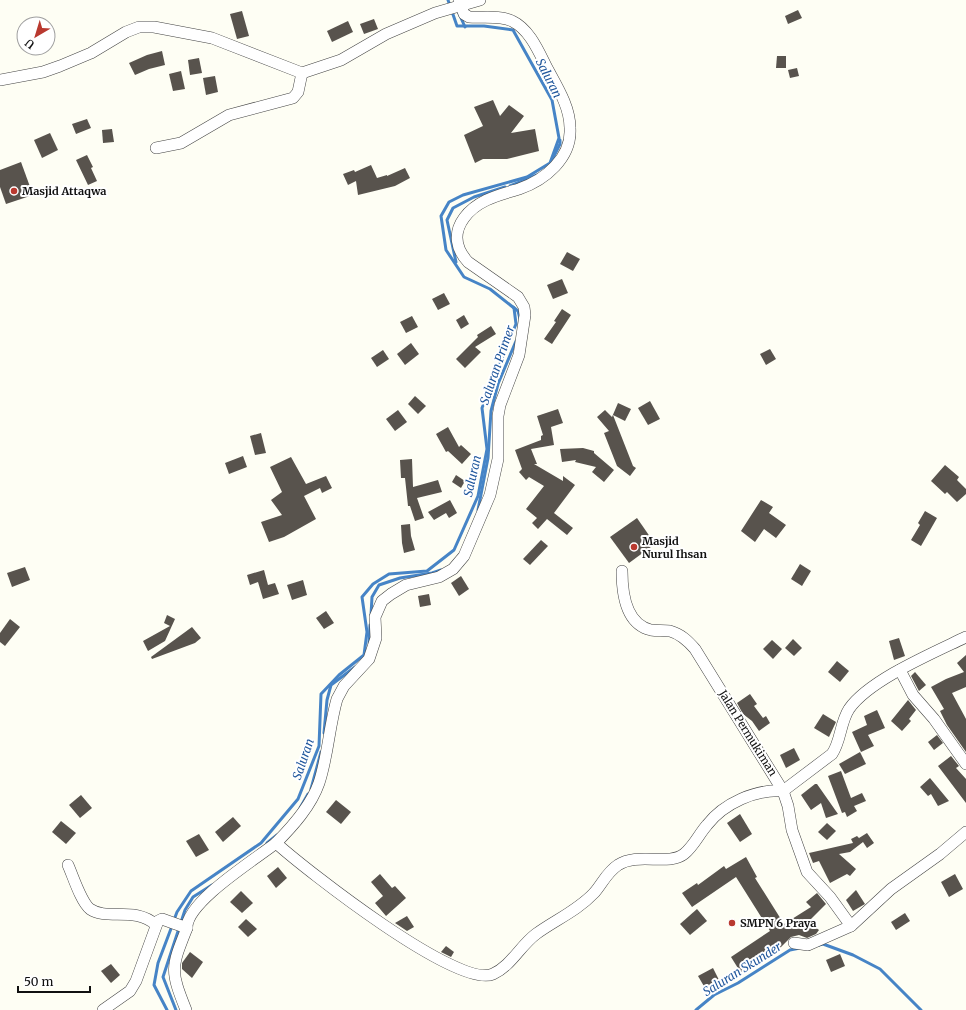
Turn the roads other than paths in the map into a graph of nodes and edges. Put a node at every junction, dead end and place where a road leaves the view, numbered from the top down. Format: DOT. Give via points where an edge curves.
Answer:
graph roads {
  1 [pos="480,0"];
  2 [pos="458,5"];
  3 [pos="302,73"];
  4 [pos="0,80"];
  5 [pos="156,148"];
  6 [pos="622,571"];
  7 [pos="966,637"];
  8 [pos="900,670"];
  9 [pos="966,764"];
  10 [pos="784,791"];
  11 [pos="966,832"];
  12 [pos="276,844"];
  13 [pos="68,864"];
  14 [pos="159,922"];
  15 [pos="850,926"];
  16 [pos="185,927"];
  17 [pos="794,943"];
  18 [pos="102,1010"];
  19 [pos="186,1010"];
  1 -- 2 [label="street"];
  2 -- 3 [label="street" via="386,34 341,60"];
  2 -- 12 [label="street" via="469,17 511,20 525,30 537,48 566,108 570,128 568,144 557,165 546,175 533,183 479,204 460,224 456,241 462,255 518,297 525,315 519,355 500,405 498,459 490,495 464,556 453,569 439,576 406,585 382,601 376,616 376,638 369,659 344,686 337,699 319,784 306,808"];
  3 -- 4 [label="street" via="212,38 154,27 139,27 91,53 60,66"];
  3 -- 5 [label="street" via="298,92 293,98 229,115 181,143"];
  6 -- 10 [label="street, Jalan Permukiman" via="622,585 628,612 642,626 684,636 695,648"];
  7 -- 8 [label="street"];
  8 -- 9 [label="street" via="913,695 934,719"];
  8 -- 10 [label="street" via="857,699 842,724 836,749"];
  10 -- 12 [label="street" via="776,790 733,802 719,811 683,855 674,858 633,858 618,864 581,905 535,935 495,974 487,977 464,971 412,945 302,866"];
  10 -- 15 [label="street, Jalan Permukiman" via="792,830 807,872 830,896"];
  11 -- 15 [label="street" via="891,889"];
  12 -- 16 [label="street" via="212,890 194,911"];
  13 -- 14 [label="street" via="85,903 91,909 99,913 141,916"];
  14 -- 16 [label="street"];
  14 -- 18 [label="street" via="130,991"];
  15 -- 17 [label="street" via="808,945"];
  16 -- 19 [label="street" via="174,964 175,981"];
}
